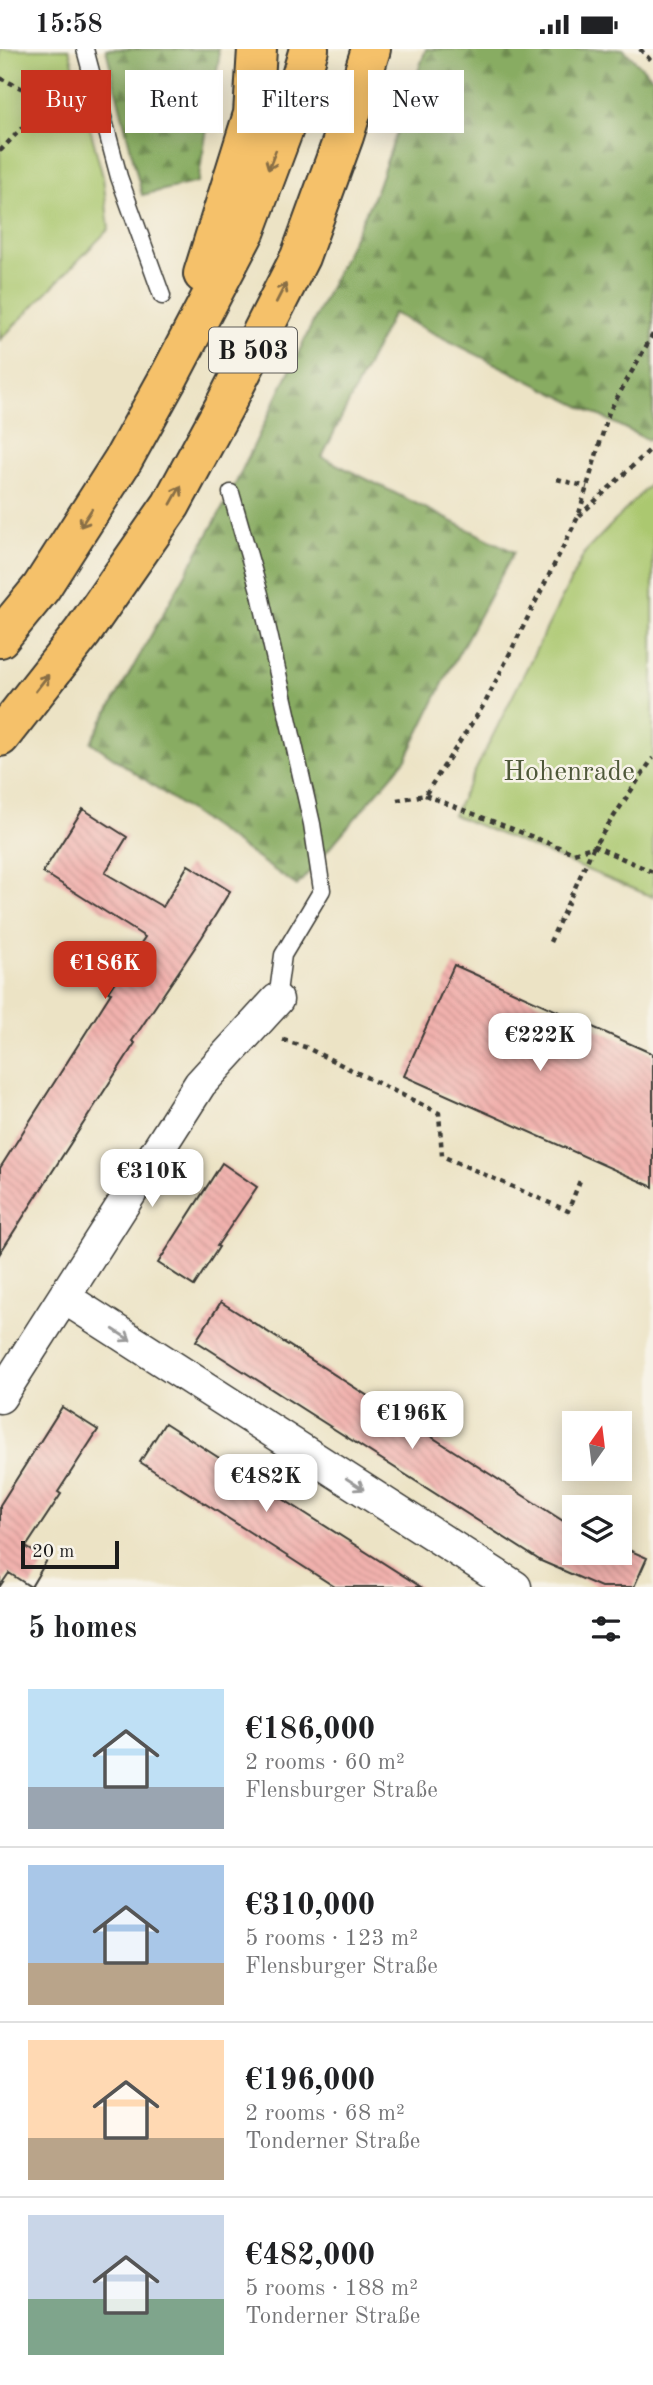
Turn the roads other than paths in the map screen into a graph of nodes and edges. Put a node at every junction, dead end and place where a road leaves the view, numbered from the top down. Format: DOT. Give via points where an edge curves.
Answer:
graph roads {
  1 [pos="85,49"];
  2 [pos="257,49"];
  3 [pos="309,49"];
  4 [pos="371,49"];
  5 [pos="398,49"];
  6 [pos="344,136"];
  7 [pos="162,296"];
  8 [pos="170,375"];
  9 [pos="231,493"];
  10 [pos="0,638"];
  11 [pos="0,737"];
  12 [pos="277,1000"];
  13 [pos="65,1298"];
  14 [pos="0,1397"];
  15 [pos="515,1587"];
  1 -- 7 [label="lane" via="119,177"];
  2 -- 8 [label="highway, B 503" via="253,114"];
  3 -- 8 [label="highway, B 503, one-way" via="246,230"];
  4 -- 6 [label="highway, B 503"];
  5 -- 6 [label="highway" via="388,72"];
  11 -- 6 [label="highway, B 503, one-way" via="82,633 171,505 300,257"];
  8 -- 10 [label="highway, B 503, one-way" via="123,460 41,588"];
  9 -- 12 [label="lane" via="263,607 312,824 322,890 283,955"];
  12 -- 13 [label="street" via="200,1084"];
  13 -- 14 [label="street"];
  13 -- 15 [label="street, one-way"];
}
